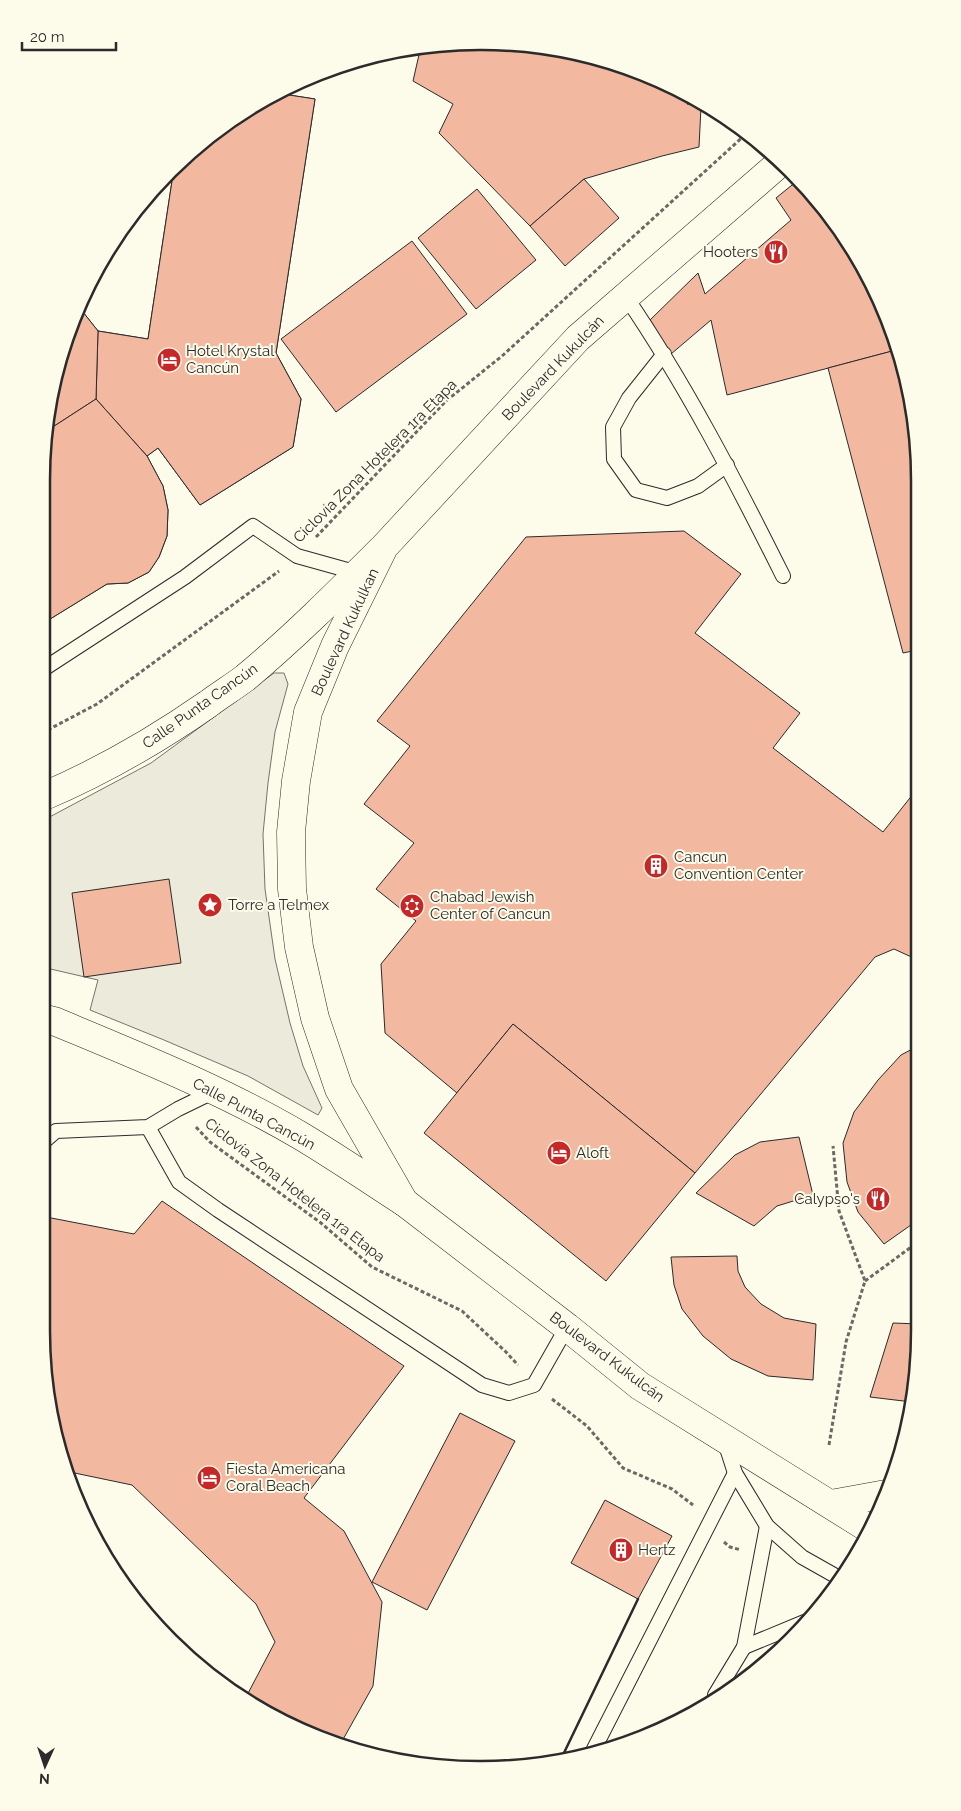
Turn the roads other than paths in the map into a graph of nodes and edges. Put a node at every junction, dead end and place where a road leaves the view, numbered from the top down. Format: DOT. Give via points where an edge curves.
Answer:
graph roads {
  1 [pos="775,167"];
  2 [pos="626,296"];
  3 [pos="664,354"];
  4 [pos="727,465"];
  5 [pos="384,547"];
  6 [pos="358,573"];
  7 [pos="783,576"];
  8 [pos="50,665"];
  9 [pos="50,794"];
  10 [pos="50,1021"];
  11 [pos="214,1091"];
  12 [pos="148,1127"];
  13 [pos="50,1137"];
  14 [pos="404,1202"];
  15 [pos="567,1327"];
  16 [pos="724,1439"];
  17 [pos="735,1473"];
  18 [pos="878,1495"];
  19 [pos="831,1504"];
  20 [pos="767,1526"];
  21 [pos="864,1526"];
  22 [pos="834,1575"];
  23 [pos="792,1627"];
  24 [pos="744,1647"];
  25 [pos="719,1689"];
  26 [pos="596,1745"];
  1 -- 2 [label="main road, Boulevard Kukulcán"];
  2 -- 3 [label="lane"];
  2 -- 5 [label="main road, Boulevard Kukulcán" via="578,338"];
  3 -- 4 [label="lane"];
  3 -- 4 [label="lane" via="629,398 613,427 614,459 636,490 667,498 698,486"];
  4 -- 7 [label="lane"];
  5 -- 6 [label="main road, Calle Punta Cancún"];
  5 -- 14 [label="main road, Boulevard Kukulkan" via="335,646 308,712 292,823 292,889 315,1018 339,1089"];
  6 -- 8 [label="lane" via="297,556 253,526 185,577"];
  6 -- 9 [label="main road, Calle Punta Cancún" via="307,624 244,679 136,751"];
  10 -- 11 [label="main road, Calle Punta Cancún"];
  11 -- 12 [label="lane"];
  11 -- 14 [label="main road, Calle Punta Cancún" via="301,1136"];
  12 -- 13 [label="lane" via="56,1131"];
  12 -- 15 [label="lane" via="179,1182 482,1385 509,1393 534,1385"];
  14 -- 15 [label="main road, Boulevard Kukulcán"];
  15 -- 16 [label="main road, Boulevard Kukulcán" via="640,1386"];
  16 -- 17 [label="lane"];
  16 -- 19 [label="main road, Boulevard Kukulcán"];
  17 -- 20 [label="lane"];
  17 -- 26 [label="lane"];
  18 -- 19 [label="main road"];
  19 -- 21 [label="main road, Boulevard Kukulcán"];
  20 -- 22 [label="lane" via="802,1557"];
  20 -- 24 [label="lane"];
  23 -- 24 [label="lane"];
  24 -- 25 [label="lane"];
}
